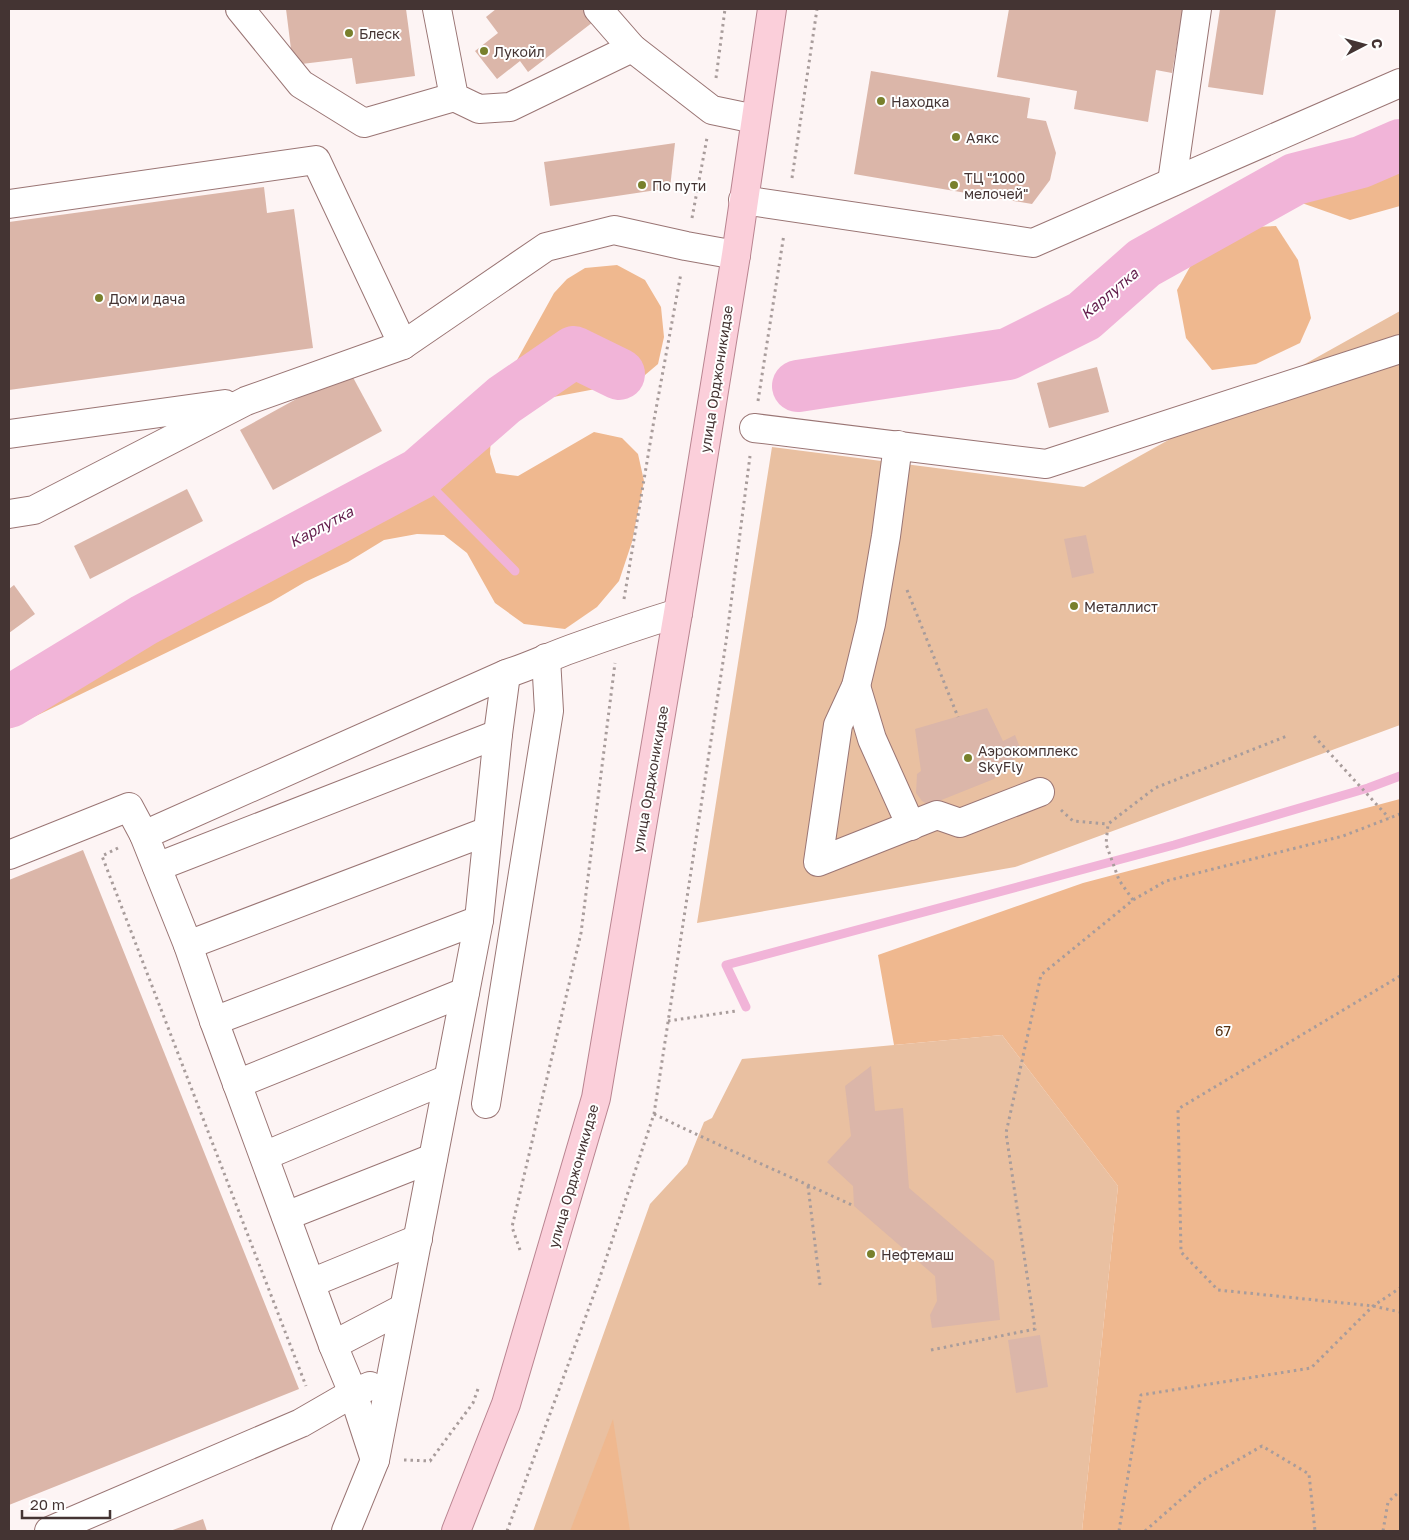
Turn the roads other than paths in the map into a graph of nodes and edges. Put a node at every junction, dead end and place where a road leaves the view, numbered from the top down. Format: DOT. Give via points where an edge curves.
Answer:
graph roads {
  1 [pos="240,9"];
  2 [pos="437,9"];
  3 [pos="598,9"];
  4 [pos="772,9"];
  5 [pos="1197,9"];
  6 [pos="632,48"];
  7 [pos="1400,83"];
  8 [pos="454,97"];
  9 [pos="755,119"];
  10 [pos="1172,182"];
  11 [pos="743,200"];
  12 [pos="9,204"];
  13 [pos="736,255"];
  14 [pos="403,345"];
  15 [pos="1400,349"];
  16 [pos="246,401"];
  17 [pos="754,428"];
  18 [pos="9,434"];
  19 [pos="898,445"];
  20 [pos="9,514"];
  21 [pos="678,613"];
  22 [pos="546,658"];
  23 [pos="506,674"];
  24 [pos="856,686"];
  25 [pos="498,734"];
  26 [pos="1040,792"];
  27 [pos="912,826"];
  28 [pos="488,832"];
  29 [pos="144,835"];
  30 [pos="9,855"];
  31 [pos="157,867"];
  32 [pos="479,920"];
  33 [pos="188,945"];
  34 [pos="465,992"];
  35 [pos="214,1021"];
  36 [pos="448,1079"];
  37 [pos="237,1084"];
  38 [pos="486,1104"];
  39 [pos="264,1156"];
  40 [pos="433,1158"];
  41 [pos="286,1216"];
  42 [pos="418,1239"];
  43 [pos="311,1283"];
  44 [pos="404,1308"];
  45 [pos="333,1345"];
  46 [pos="391,1377"];
  47 [pos="353,1393"];
  48 [pos="386,1460"];
  49 [pos="48,1531"];
  50 [pos="346,1531"];
  51 [pos="456,1531"];
  1 -- 8 [label="lane" via="301,84 364,123"];
  2 -- 8 [label="lane"];
  3 -- 6 [label="lane"];
  4 -- 9 [label="main road, улица Орджоникидзе"];
  5 -- 10 [label="lane"];
  6 -- 8 [label="lane" via="510,106 479,109"];
  6 -- 9 [label="lane" via="712,110"];
  7 -- 10 [label="lane"];
  9 -- 11 [label="main road, улица Орджоникидзе"];
  10 -- 11 [label="lane" via="1033,243"];
  11 -- 13 [label="main road, улица Орджоникидзе"];
  12 -- 14 [label="lane" via="316,160"];
  13 -- 14 [label="lane" via="614,230 546,247"];
  13 -- 21 [label="main road, улица Орджоникидзе"];
  14 -- 16 [label="lane"];
  15 -- 19 [label="lane" via="1046,464"];
  16 -- 18 [label="lane"];
  16 -- 20 [label="lane" via="34,510"];
  17 -- 19 [label="lane"];
  19 -- 24 [label="lane" via="885,544"];
  21 -- 22 [label="lane"];
  21 -- 51 [label="main road, улица Орджоникидзе" via="596,1098 506,1404"];
  22 -- 23 [label="lane"];
  22 -- 38 [label="lane" via="549,711"];
  23 -- 25 [label="lane"];
  23 -- 29 [label="lane"];
  24 -- 27 [label="lane" via="872,739"];
  24 -- 27 [label="lane" via="838,725 818,862"];
  25 -- 28 [label="lane"];
  25 -- 31 [label="lane"];
  26 -- 27 [label="lane" via="960,823 937,815"];
  28 -- 32 [label="lane"];
  28 -- 33 [label="lane"];
  29 -- 30 [label="lane" via="129,807"];
  29 -- 31 [label="lane"];
  31 -- 33 [label="lane"];
  32 -- 34 [label="lane"];
  32 -- 35 [label="lane"];
  33 -- 35 [label="lane"];
  34 -- 36 [label="lane"];
  34 -- 37 [label="lane"];
  35 -- 37 [label="lane"];
  36 -- 39 [label="lane"];
  36 -- 40 [label="lane"];
  37 -- 39 [label="lane"];
  39 -- 41 [label="lane"];
  40 -- 41 [label="lane"];
  40 -- 42 [label="lane"];
  41 -- 43 [label="lane"];
  42 -- 43 [label="lane"];
  42 -- 44 [label="lane"];
  43 -- 45 [label="lane"];
  44 -- 45 [label="lane"];
  44 -- 46 [label="lane"];
  45 -- 47 [label="lane"];
  46 -- 47 [label="lane"];
  46 -- 48 [label="lane"];
  47 -- 48 [label="lane"];
  47 -- 49 [label="lane" via="301,1423"];
  48 -- 50 [label="lane"];
}
